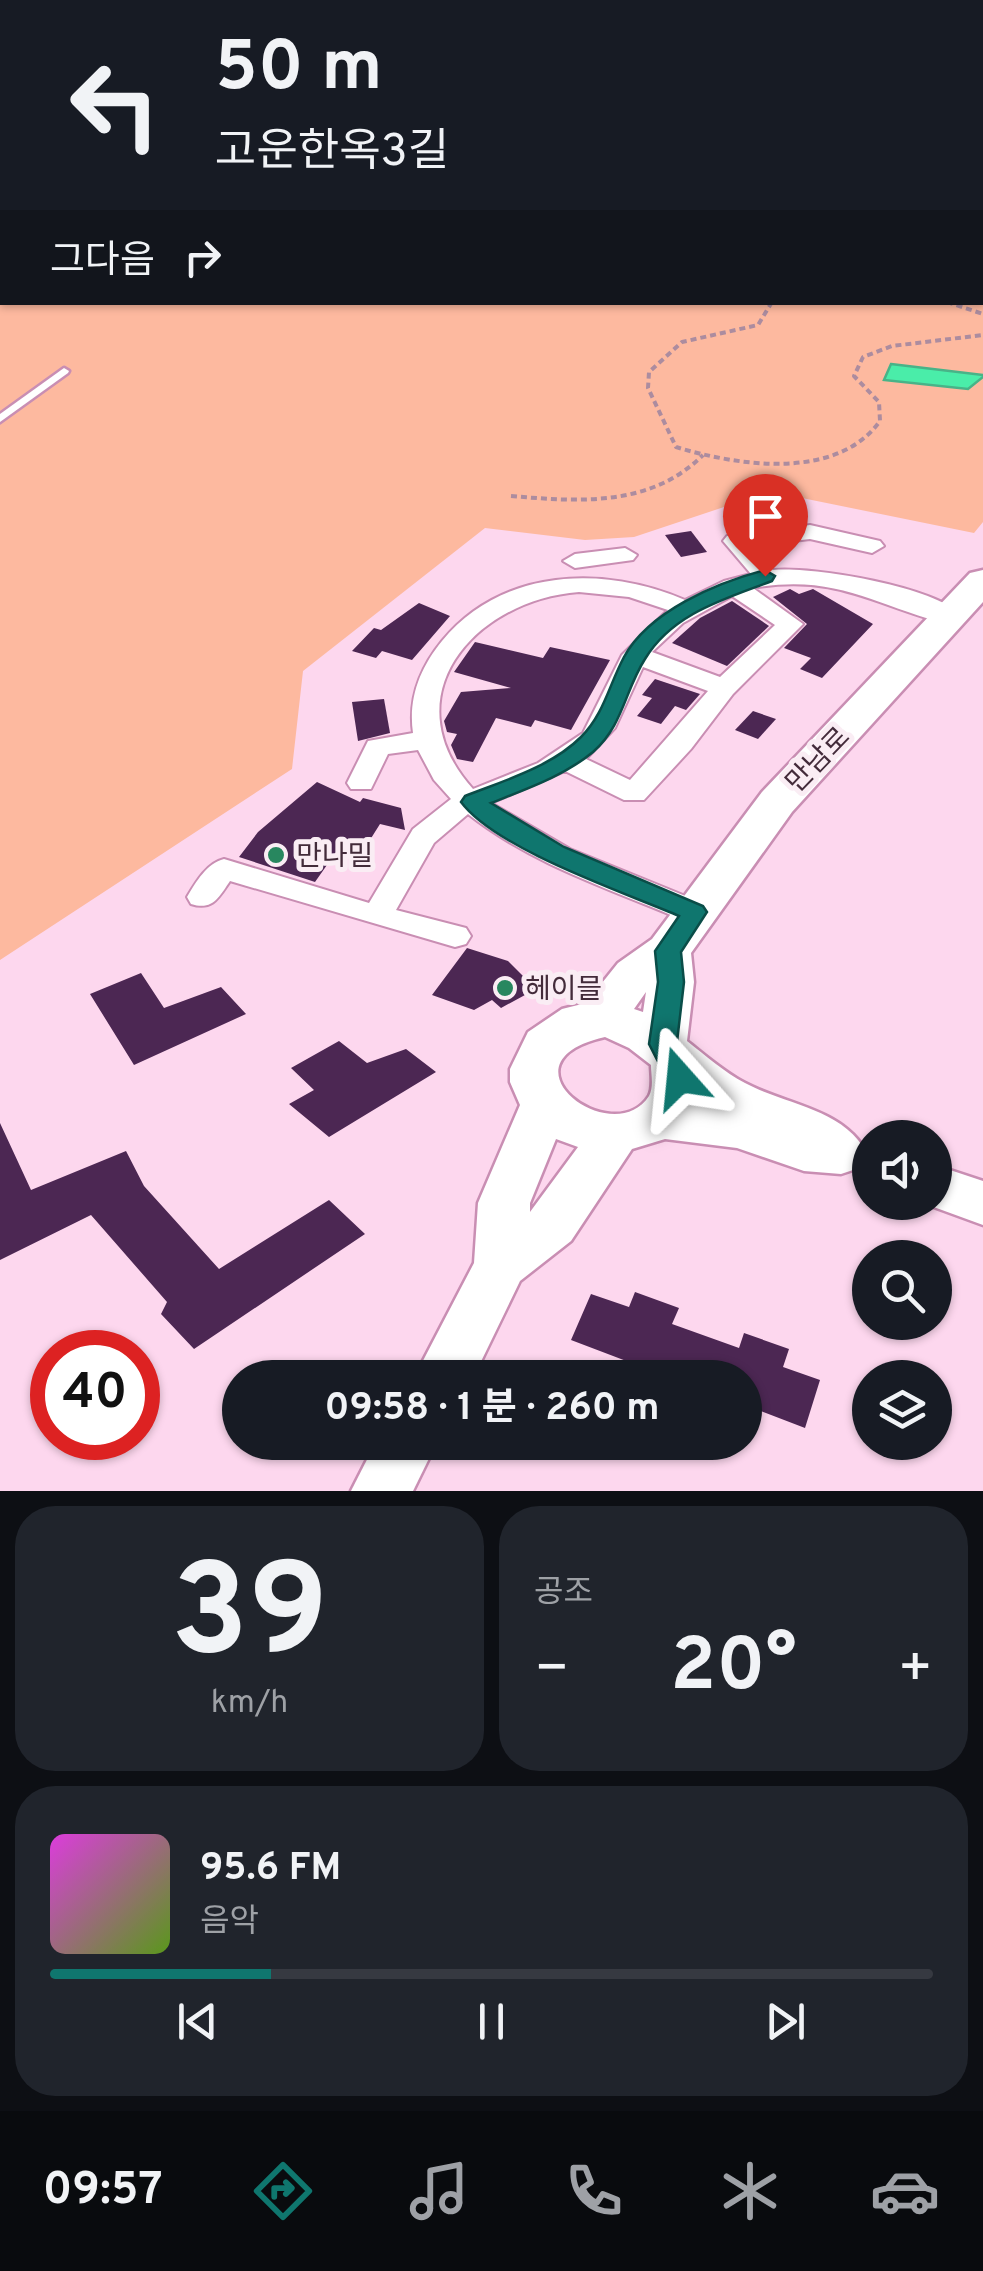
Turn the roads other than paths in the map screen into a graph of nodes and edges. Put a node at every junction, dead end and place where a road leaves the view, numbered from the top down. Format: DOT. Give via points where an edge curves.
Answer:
graph roads {
  1 [pos="64,371"];
  2 [pos="0,419"];
  3 [pos="872,546"];
  4 [pos="625,555"];
  5 [pos="575,564"];
  6 [pos="765,576"];
  7 [pos="983,581"];
  8 [pos="733,586"];
  9 [pos="683,608"];
  10 [pos="951,617"];
  11 [pos="636,656"];
  12 [pos="724,688"];
  13 [pos="428,740"];
  14 [pos="564,760"];
  15 [pos="361,783"];
  16 [pos="473,802"];
  17 [pos="202,897"];
  18 [pos="694,912"];
  19 [pos="377,916"];
  20 [pos="456,936"];
  21 [pos="668,951"];
  22 [pos="598,1021"];
  23 [pos="669,1052"];
  24 [pos="545,1105"];
  25 [pos="638,1126"];
  26 [pos="852,1156"];
  27 [pos="852,1157"];
  28 [pos="952,1192"];
  29 [pos="983,1203"];
  30 [pos="501,1265"];
  31 [pos="452,1360"];
  32 [pos="398,1460"];
  33 [pos="381,1491"];
  1 -- 2 [label="lane"];
  3 -- 6 [label="street" via="810,532 735,540"];
  4 -- 5 [label="street"];
  5 -- 9 [label="street"];
  5 -- 13 [label="street" via="484,612 455,639 434,665 424,696"];
  6 -- 8 [label="street"];
  6 -- 10 [label="street" via="848,580"];
  7 -- 10 [label="street, 만남로"];
  8 -- 9 [label="street"];
  8 -- 12 [label="street" via="790,624"];
  9 -- 11 [label="street"];
  10 -- 18 [label="street, 만남로" via="777,802"];
  11 -- 12 [label="street"];
  11 -- 14 [label="street" via="607,722"];
  12 -- 14 [label="street" via="634,794"];
  13 -- 15 [label="street" via="378,747"];
  13 -- 16 [label="street" via="444,774"];
  14 -- 16 [label="street"];
  16 -- 18 [label="street" via="556,853"];
  16 -- 19 [label="street" via="444,816 417,846"];
  17 -- 19 [label="street" via="224,869"];
  18 -- 21 [label="street, 만남로"];
  19 -- 20 [label="street"];
  21 -- 22 [label="street, 만남로" via="634,974"];
  21 -- 23 [label="street"];
  22 -- 23 [label="street" via="622,1022"];
  22 -- 24 [label="street" via="575,1025 540,1050 535,1086"];
  23 -- 25 [label="street" via="680,1078 677,1094"];
  23 -- 26 [label="street" via="728,1098 805,1128"];
  24 -- 25 [label="street" via="575,1126"];
  24 -- 30 [label="street" via="504,1203"];
  25 -- 27 [label="street" via="737,1128"];
  25 -- 30 [label="street" via="552,1225"];
  28 -- 29 [label="street"];
  30 -- 31 [label="street"];
  32 -- 33 [label="street"];
}
